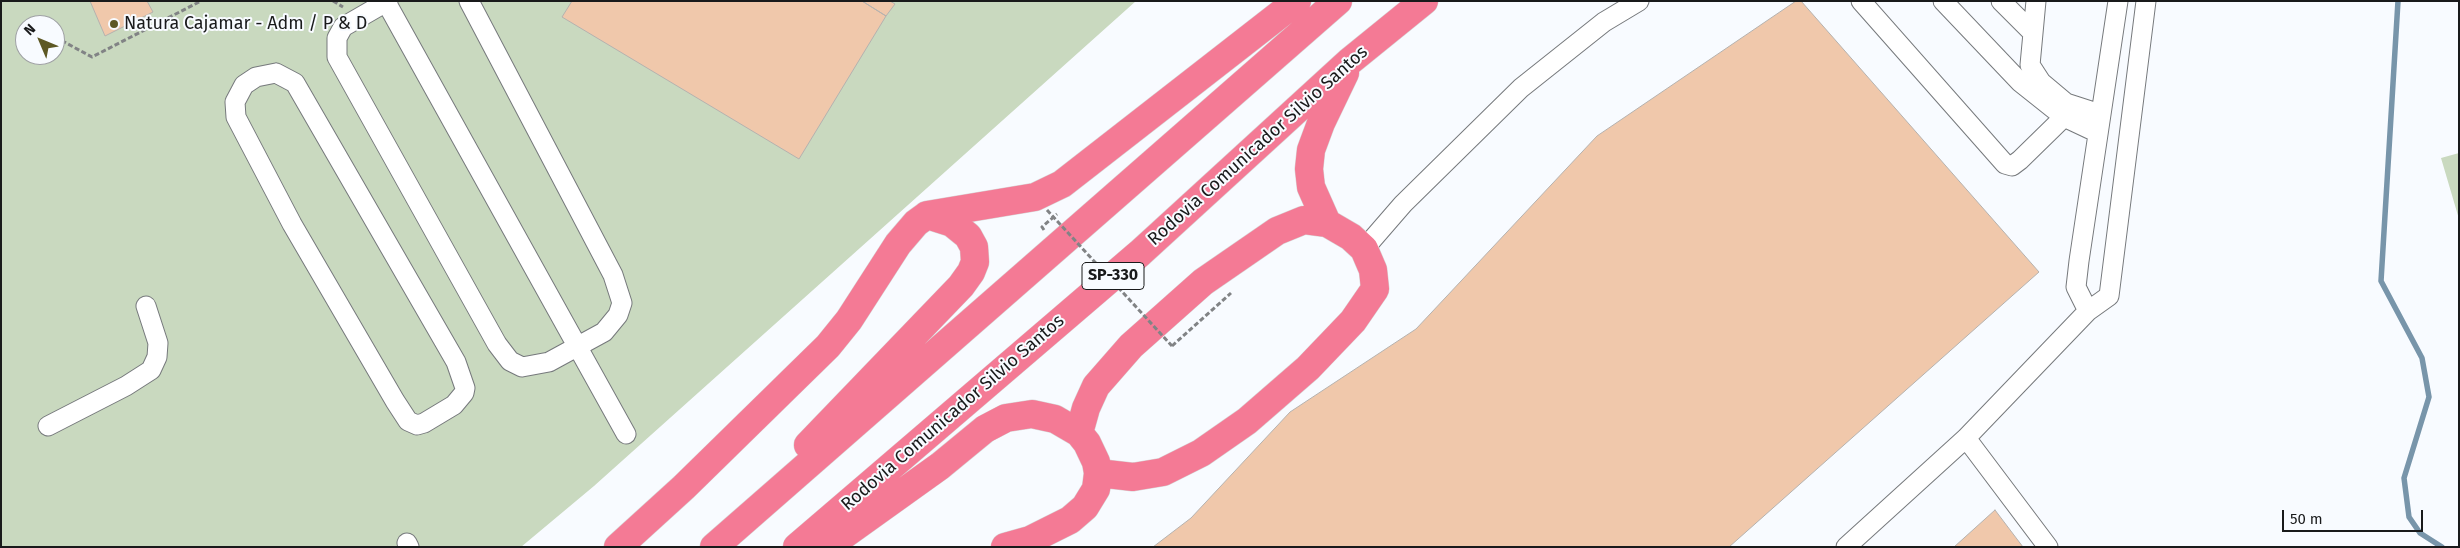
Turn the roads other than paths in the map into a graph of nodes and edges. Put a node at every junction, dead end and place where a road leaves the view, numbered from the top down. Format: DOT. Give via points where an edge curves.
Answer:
graph roads {
  1 [pos="469,1"];
  2 [pos="1297,1"];
  3 [pos="1338,1"];
  4 [pos="1424,1"];
  5 [pos="1638,1"];
  6 [pos="1861,1"];
  7 [pos="1943,1"];
  8 [pos="2001,1"];
  9 [pos="2036,1"];
  10 [pos="2118,1"];
  11 [pos="2146,1"];
  12 [pos="387,2"];
  13 [pos="2033,33"];
  14 [pos="1350,61"];
  15 [pos="2064,117"];
  16 [pos="2099,124"];
  17 [pos="927,215"];
  18 [pos="1327,223"];
  19 [pos="292,224"];
  20 [pos="1364,250"];
  21 [pos="146,306"];
  22 [pos="2088,311"];
  23 [pos="577,345"];
  24 [pos="48,426"];
  25 [pos="1079,433"];
  26 [pos="626,434"];
  27 [pos="1966,438"];
  28 [pos="1098,473"];
  29 [pos="755,511"];
  30 [pos="618,547"];
  31 [pos="714,547"];
  32 [pos="797,547"];
  33 [pos="827,547"];
  34 [pos="1005,547"];
  35 [pos="1846,547"];
  36 [pos="2048,547"];
  1 -- 23 [label="lane" via="614,275 621,294 618,315 604,332"];
  2 -- 17 [label="highway" via="1062,184 1035,197"];
  3 -- 29 [label="highway"];
  4 -- 14 [label="highway, Rodovia Comunicador Silvio Santos / SP-330"];
  5 -- 20 [label="lane" via="1604,22 1521,88 1403,204"];
  6 -- 15 [label="lane" via="2006,164 2012,166 2020,160"];
  7 -- 15 [label="lane" via="2020,82"];
  8 -- 13 [label="lane"];
  9 -- 13 [label="lane"];
  10 -- 16 [label="lane"];
  11 -- 22 [label="lane" via="2108,296"];
  12 -- 23 [label="lane"];
  12 -- 23 [label="lane" via="343,27 337,38 337,57 497,344 510,360 522,367 549,362"];
  13 -- 16 [label="lane" via="2030,65 2041,82"];
  14 -- 18 [label="highway" via="1311,150 1311,188"];
  14 -- 32 [label="highway, Rodovia Comunicador Silvio Santos / SP-330" via="1140,252"];
  15 -- 16 [label="lane"];
  16 -- 22 [label="lane" via="2076,287"];
  17 -- 29 [label="highway" via="952,223 968,236 974,246 972,272 824,428"];
  17 -- 30 [label="highway" via="906,232 828,346"];
  18 -- 20 [label="highway" via="1351,237"];
  18 -- 25 [label="highway" via="1304,220 1277,231 1203,282 1111,367 1096,386"];
  19 -- 19 [label="lane" via="236,117 235,102 244,85 256,77 276,73 295,83 456,362 465,388 454,405 424,423 418,425 408,421"];
  20 -- 28 [label="highway" via="1373,270 1375,290 1353,321 1308,368 1247,420 1201,452 1163,472 1133,477"];
  21 -- 24 [label="lane" via="158,343 151,370"];
  22 -- 27 [label="lane"];
  23 -- 26 [label="lane"];
  25 -- 28 [label="highway" via="1092,452"];
  25 -- 33 [label="highway" via="1055,419 1032,414 1006,418 985,430"];
  27 -- 35 [label="lane"];
  27 -- 36 [label="lane"];
  28 -- 34 [label="highway" via="1096,489 1085,507 1070,520 1030,540"];
  29 -- 31 [label="highway"];
}
